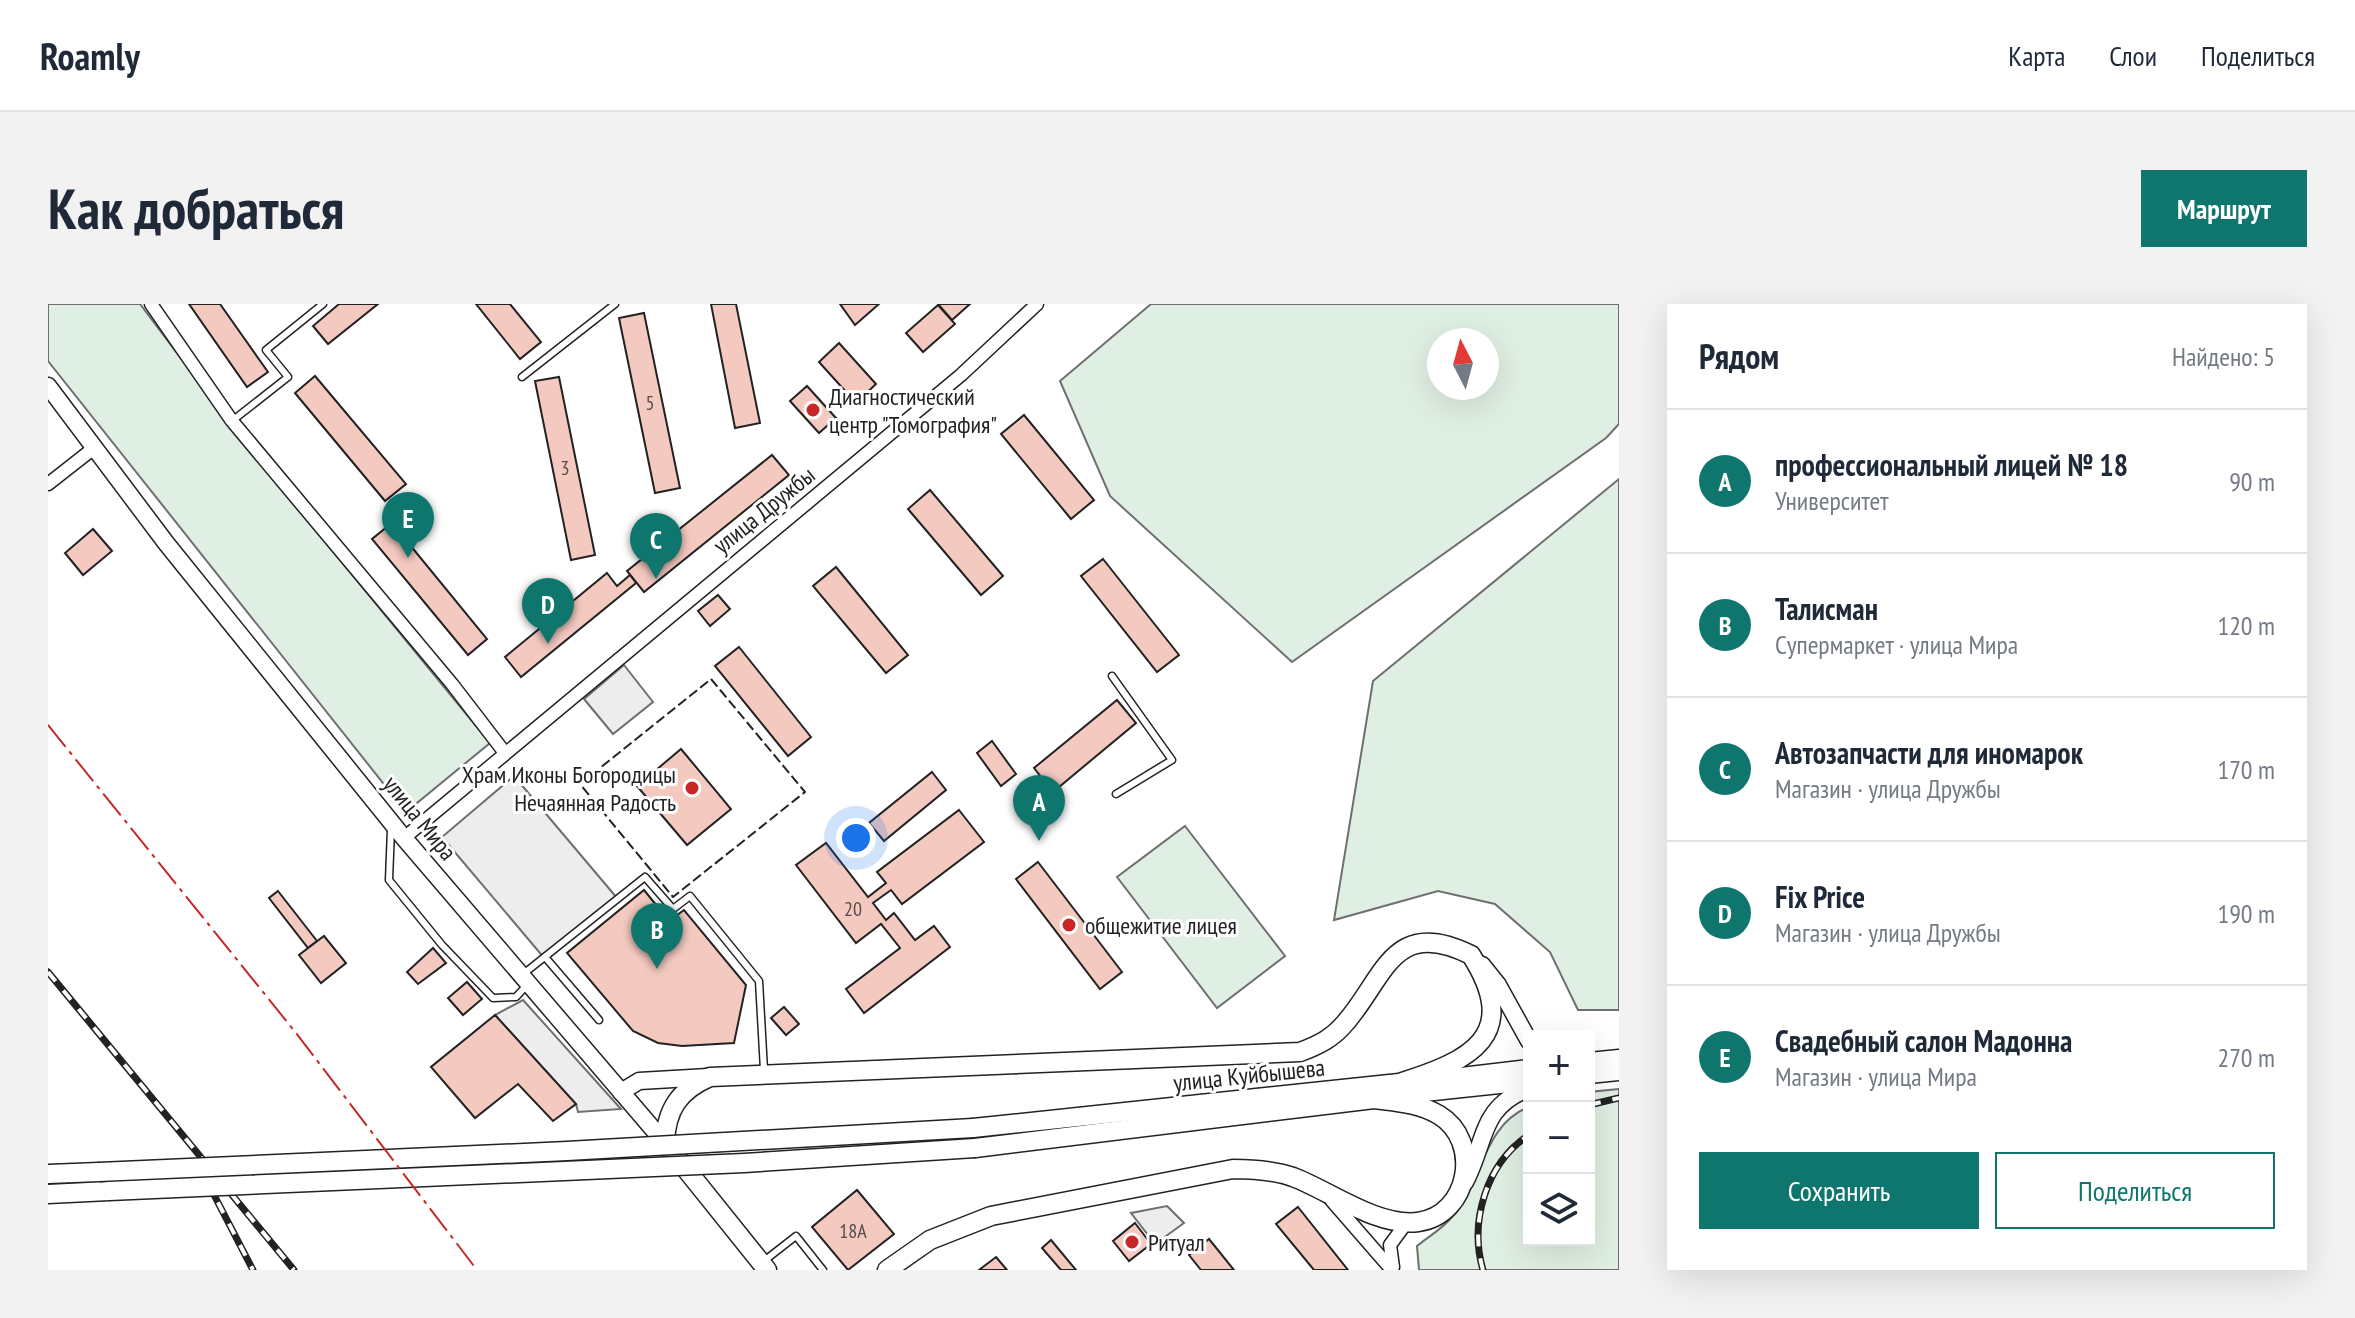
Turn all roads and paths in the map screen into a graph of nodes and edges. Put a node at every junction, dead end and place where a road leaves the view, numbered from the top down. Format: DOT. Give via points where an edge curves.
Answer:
graph roads {
  1 [pos="151,304"];
  2 [pos="323,304"];
  3 [pos="615,304"];
  4 [pos="1037,304"];
  5 [pos="522,377"];
  6 [pos="48,386"];
  7 [pos="232,421"];
  8 [pos="94,448"];
  9 [pos="48,484"];
  10 [pos="1112,676"];
  11 [pos="505,753"];
  12 [pos="1116,794"];
  13 [pos="391,821"];
  14 [pos="404,838"];
  15 [pos="1471,955"];
  16 [pos="545,957"];
  17 [pos="526,979"];
  18 [pos="599,1020"];
  19 [pos="1523,1030"];
  20 [pos="1619,1058"];
  21 [pos="1595,1060"];
  22 [pos="1523,1069"];
  23 [pos="1619,1072"];
  24 [pos="764,1073"];
  25 [pos="1595,1074"];
  26 [pos="710,1077"];
  27 [pos="1399,1083"];
  28 [pos="1523,1086"];
  29 [pos="1523,1089"];
  30 [pos="621,1092"];
  31 [pos="1374,1099"];
  32 [pos="665,1143"];
  33 [pos="48,1174"];
  34 [pos="1318,1188"];
  35 [pos="1461,1191"];
  36 [pos="48,1194"];
  37 [pos="1373,1213"];
  38 [pos="1407,1222"];
  39 [pos="1364,1236"];
  40 [pos="764,1266"];
  41 [pos="823,1270"];
  42 [pos="887,1270"];
  43 [pos="1393,1270"];
  1 -- 7 [label="street"];
  2 -- 7 [label="lane" via="266,350 288,377"];
  3 -- 5 [label="lane"];
  4 -- 11 [label="street, улица Дружбы" via="970,368"];
  6 -- 8 [label="main road, улица Мира"];
  7 -- 11 [label="street"];
  8 -- 9 [label="street"];
  8 -- 13 [label="main road, улица Мира"];
  10 -- 12 [label="lane" via="1172,760"];
  11 -- 14 [label="street, улица Дружбы"];
  13 -- 14 [label="main road, улица Мира"];
  13 -- 17 [label="lane" via="389,880 403,901 493,998 516,997"];
  14 -- 17 [label="main road, улица Мира"];
  15 -- 19 [label="main road" via="1498,985"];
  15 -- 24 [label="main road" via="1433,943 1402,950 1379,971 1334,1035 1300,1052"];
  15 -- 27 [label="main road" via="1491,992 1494,1017 1488,1031 1476,1047 1445,1068"];
  16 -- 17 [label="lane"];
  16 -- 18 [label="lane"];
  16 -- 24 [label="lane" via="645,877 673,909 690,896 759,981"];
  17 -- 30 [label="main road, улица Мира"];
  20 -- 21 [label="main road"];
  22 -- 27 [label="main road, улица Куйбышева"];
  23 -- 25 [label="main road"];
  24 -- 26 [label="main road"];
  26 -- 30 [label="main road" via="639,1081"];
  26 -- 32 [label="main road" via="676,1100"];
  27 -- 33 [label="main road, улица Куйбышева, bridge" via="973,1128"];
  28 -- 31 [label="main road, улица Куйбышева"];
  29 -- 35 [label="main road" via="1491,1113"];
  30 -- 32 [label="main road, улица Мира"];
  31 -- 35 [label="main road" via="1423,1107 1452,1126 1465,1151"];
  31 -- 36 [label="main road, улица Куйбышева, bridge" via="975,1148"];
  32 -- 40 [label="main road, улица Мира"];
  34 -- 37 [label="main road"];
  34 -- 39 [label="street"];
  34 -- 42 [label="main road" via="1274,1172 1233,1169 1063,1200 953,1230"];
  35 -- 38 [label="main road" via="1440,1213"];
  37 -- 38 [label="main road"];
  37 -- 39 [label="street"];
  38 -- 43 [label="street" via="1390,1245"];
  39 -- 43 [label="street"];
  40 -- 41 [label="lane" via="796,1236"];
}
